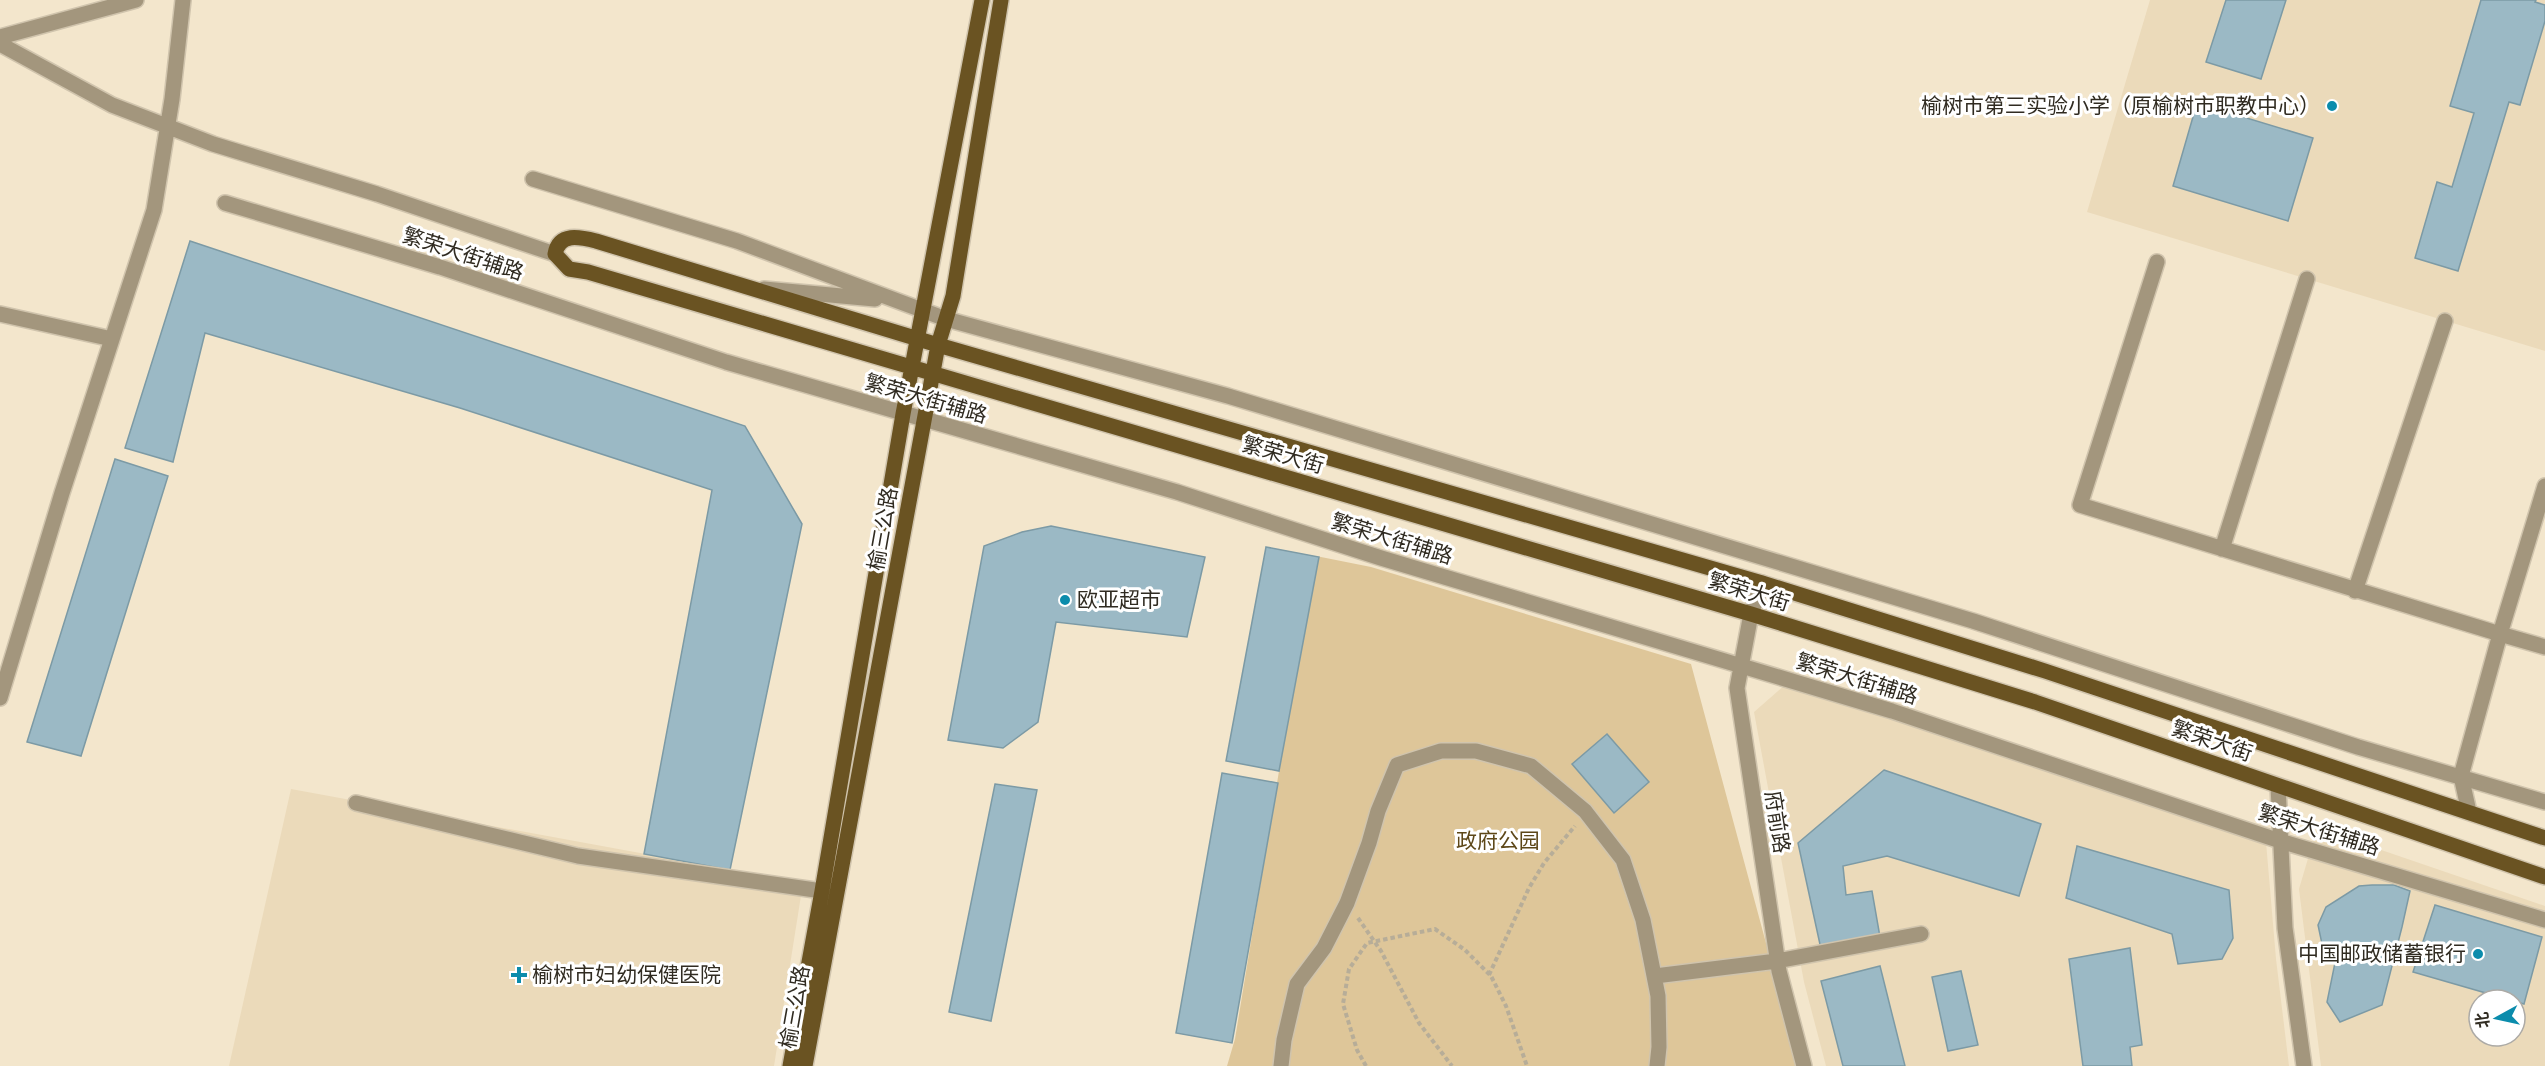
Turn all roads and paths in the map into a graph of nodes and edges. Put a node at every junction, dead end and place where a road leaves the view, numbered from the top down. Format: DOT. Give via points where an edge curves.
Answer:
graph roads {
  1 [pos="136,0"];
  2 [pos="183,0"];
  3 [pos="982,0"];
  4 [pos="1001,0"];
  5 [pos="0,37"];
  6 [pos="0,44"];
  7 [pos="168,127"];
  8 [pos="533,179"];
  9 [pos="225,203"];
  10 [pos="555,254"];
  11 [pos="2157,262"];
  12 [pos="2307,279"];
  13 [pos="750,288"];
  14 [pos="896,300"];
  15 [pos="924,311"];
  16 [pos="0,314"];
  17 [pos="946,319"];
  18 [pos="2445,321"];
  19 [pos="112,339"];
  20 [pos="919,339"];
  21 [pos="938,345"];
  22 [pos="913,367"];
  23 [pos="933,373"];
  24 [pos="903,414"];
  25 [pos="924,421"];
  26 [pos="2545,486"];
  27 [pos="2223,549"];
  28 [pos="1762,583"];
  29 [pos="2355,591"];
  30 [pos="1751,615"];
  31 [pos="2500,634"];
  32 [pos="2545,647"];
  33 [pos="1741,666"];
  34 [pos="0,698"];
  35 [pos="2461,776"];
  36 [pos="2278,786"];
  37 [pos="2545,802"];
  38 [pos="356,803"];
  39 [pos="1585,811"];
  40 [pos="2469,812"];
  41 [pos="2545,838"];
  42 [pos="2280,841"];
  43 [pos="2545,877"];
  44 [pos="822,891"];
  45 [pos="1347,903"];
  46 [pos="2545,920"];
  47 [pos="1921,934"];
  48 [pos="1375,942"];
  49 [pos="1777,961"];
  50 [pos="1489,975"];
  51 [pos="1655,976"];
  52 [pos="790,1066"];
  53 [pos="805,1066"];
  54 [pos="1281,1066"];
  55 [pos="1366,1066"];
  56 [pos="1452,1066"];
  57 [pos="1527,1066"];
  58 [pos="1656,1066"];
  59 [pos="1804,1066"];
  60 [pos="2304,1066"];
  1 -- 5 [label="street"];
  2 -- 7 [label="street"];
  3 -- 15 [label="main road, 榆三公路"];
  4 -- 17 [label="main road, 榆三公路"];
  6 -- 7 [label="street" via="112,105"];
  7 -- 10 [label="street"];
  7 -- 19 [label="street" via="154,210"];
  8 -- 14 [label="street" via="737,241"];
  9 -- 24 [label="street, 繁荣大街辅路"];
  10 -- 13 [label="main road, 繁荣大街" via="556,246 564,239 576,236"];
  10 -- 22 [label="main road, 繁荣大街" via="569,269"];
  11 -- 27 [label="street" via="2080,505"];
  12 -- 27 [label="street"];
  13 -- 14 [label="street"];
  13 -- 20 [label="main road, 繁荣大街"];
  14 -- 15 [label="street"];
  15 -- 17 [label="street"];
  15 -- 20 [label="main road, 榆三公路"];
  16 -- 19 [label="street"];
  17 -- 21 [label="main road, 榆三公路"];
  17 -- 35 [label="street" via="1285,413 1973,621 2358,747"];
  18 -- 29 [label="street"];
  19 -- 34 [label="street"];
  20 -- 21 [label="main road, 繁荣大街"];
  20 -- 22 [label="main road, 榆三公路"];
  21 -- 23 [label="main road, 榆三公路"];
  21 -- 28 [label="main road, 繁荣大街"];
  22 -- 23 [label="main road, 繁荣大街"];
  22 -- 24 [label="main road, 榆三公路"];
  23 -- 25 [label="main road, 榆三公路"];
  23 -- 30 [label="main road, 繁荣大街"];
  24 -- 25 [label="street, 繁荣大街辅路"];
  24 -- 44 [label="main road, 榆三公路"];
  25 -- 33 [label="street, 繁荣大街辅路" via="1176,492"];
  25 -- 53 [label="main road, 榆三公路"];
  26 -- 31 [label="street"];
  27 -- 29 [label="street"];
  28 -- 30 [label="street, 府前路"];
  28 -- 40 [label="main road, 繁荣大街" via="2045,671"];
  29 -- 31 [label="street"];
  30 -- 33 [label="street, 府前路"];
  30 -- 36 [label="main road, 繁荣大街" via="2035,702"];
  31 -- 32 [label="street"];
  31 -- 35 [label="street"];
  33 -- 42 [label="street, 繁荣大街辅路" via="1892,711"];
  33 -- 49 [label="street, 府前路" via="1737,688"];
  35 -- 37 [label="street"];
  35 -- 40 [label="street"];
  36 -- 42 [label="street"];
  36 -- 43 [label="main road, 繁荣大街"];
  38 -- 44 [label="street" via="578,856"];
  39 -- 45 [label="street" via="1531,766 1476,751 1441,751 1397,765"];
  39 -- 50 [label="path" via="1529,888"];
  39 -- 51 [label="street" via="1623,860 1643,920"];
  40 -- 41 [label="main road, 繁荣大街"];
  42 -- 46 [label="street, 繁荣大街辅路"];
  42 -- 60 [label="street" via="2286,928"];
  44 -- 52 [label="main road, 榆三公路"];
  45 -- 48 [label="path"];
  45 -- 54 [label="street" via="1324,948 1297,984"];
  47 -- 49 [label="street"];
  48 -- 50 [label="path" via="1435,929 1465,950"];
  48 -- 55 [label="path" via="1367,943 1349,969 1343,1004"];
  48 -- 56 [label="path" via="1419,1023"];
  49 -- 51 [label="street"];
  49 -- 59 [label="street, 府前路"];
  50 -- 57 [label="path" via="1506,1006"];
  51 -- 58 [label="street" via="1659,1047"];
}
